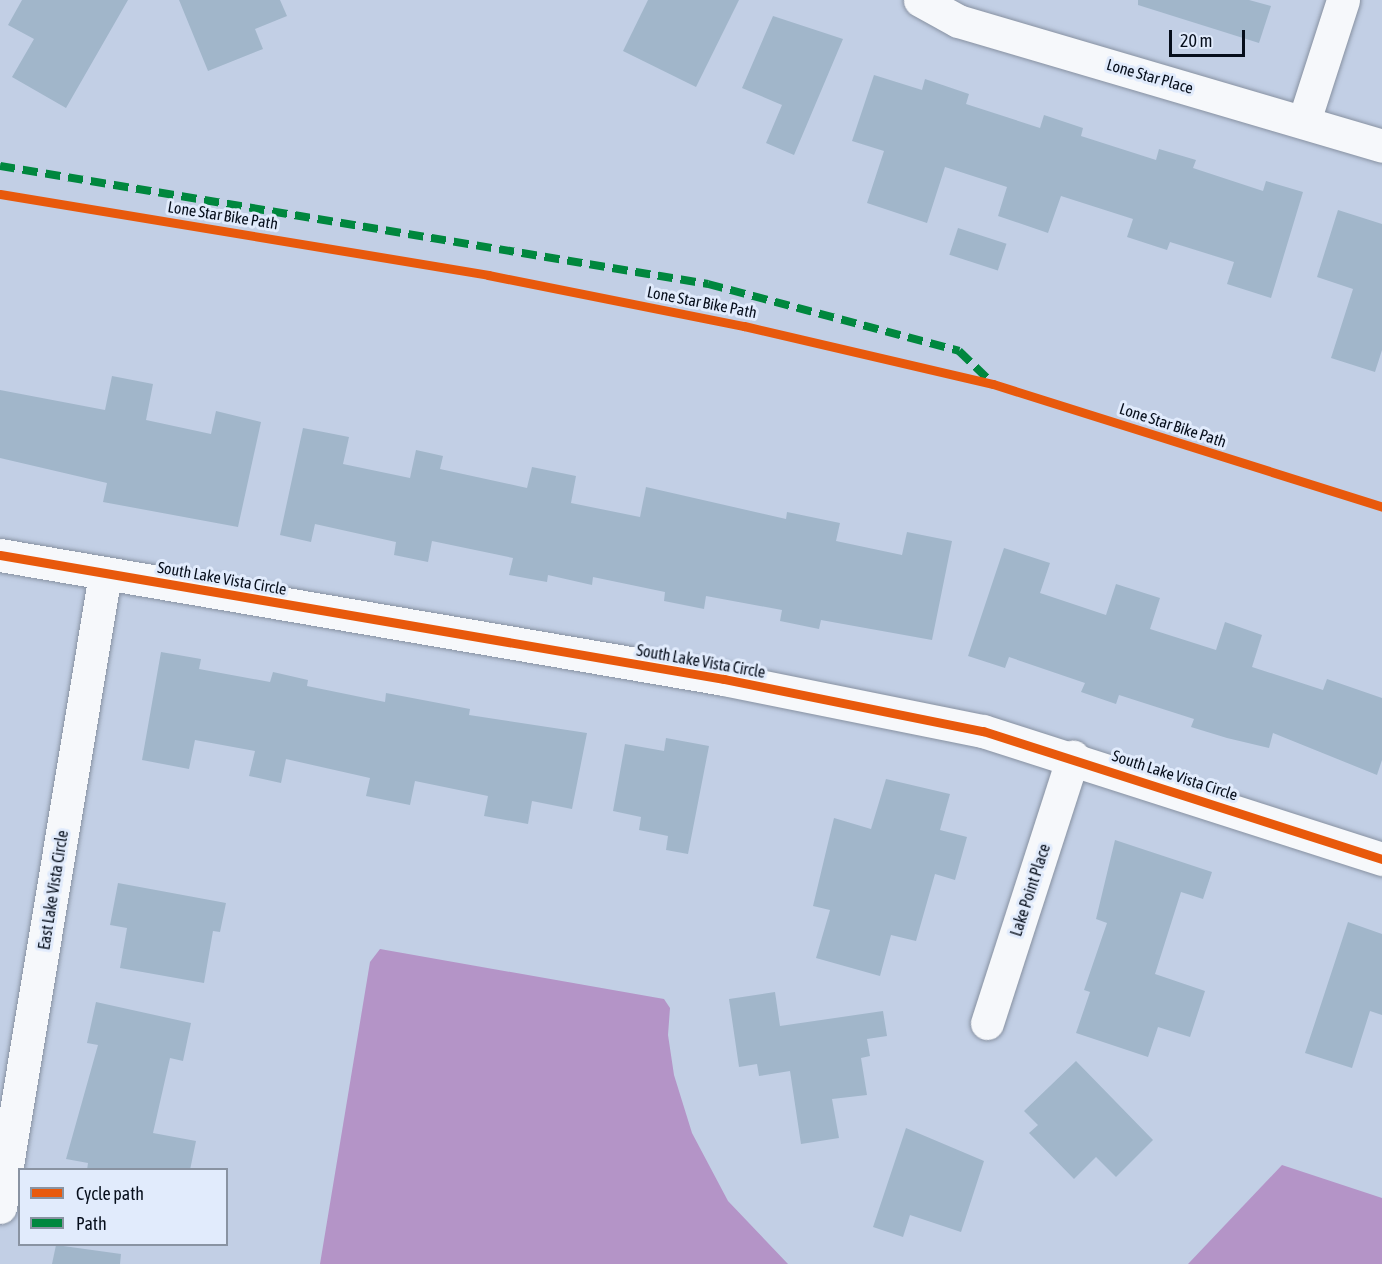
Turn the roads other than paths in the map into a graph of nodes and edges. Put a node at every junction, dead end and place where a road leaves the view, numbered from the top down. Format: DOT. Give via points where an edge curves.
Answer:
graph roads {
  1 [pos="920,0"];
  2 [pos="1343,0"];
  3 [pos="1304,121"];
  4 [pos="1382,146"];
  5 [pos="0,555"];
  6 [pos="105,573"];
  7 [pos="1073,757"];
  8 [pos="1382,859"];
  9 [pos="987,1023"];
  10 [pos="0,1207"];
  1 -- 3 [label="street, Lone Star Place" via="957,21"];
  2 -- 3 [label="street"];
  3 -- 4 [label="street, Lone Star Place"];
  5 -- 6 [label="street, South Lake Vista Circle"];
  6 -- 7 [label="street, South Lake Vista Circle" via="724,679 983,731"];
  6 -- 10 [label="street, East Lake Vista Circle"];
  7 -- 8 [label="street, South Lake Vista Circle"];
  7 -- 9 [label="street, Lake Point Place"];
}
